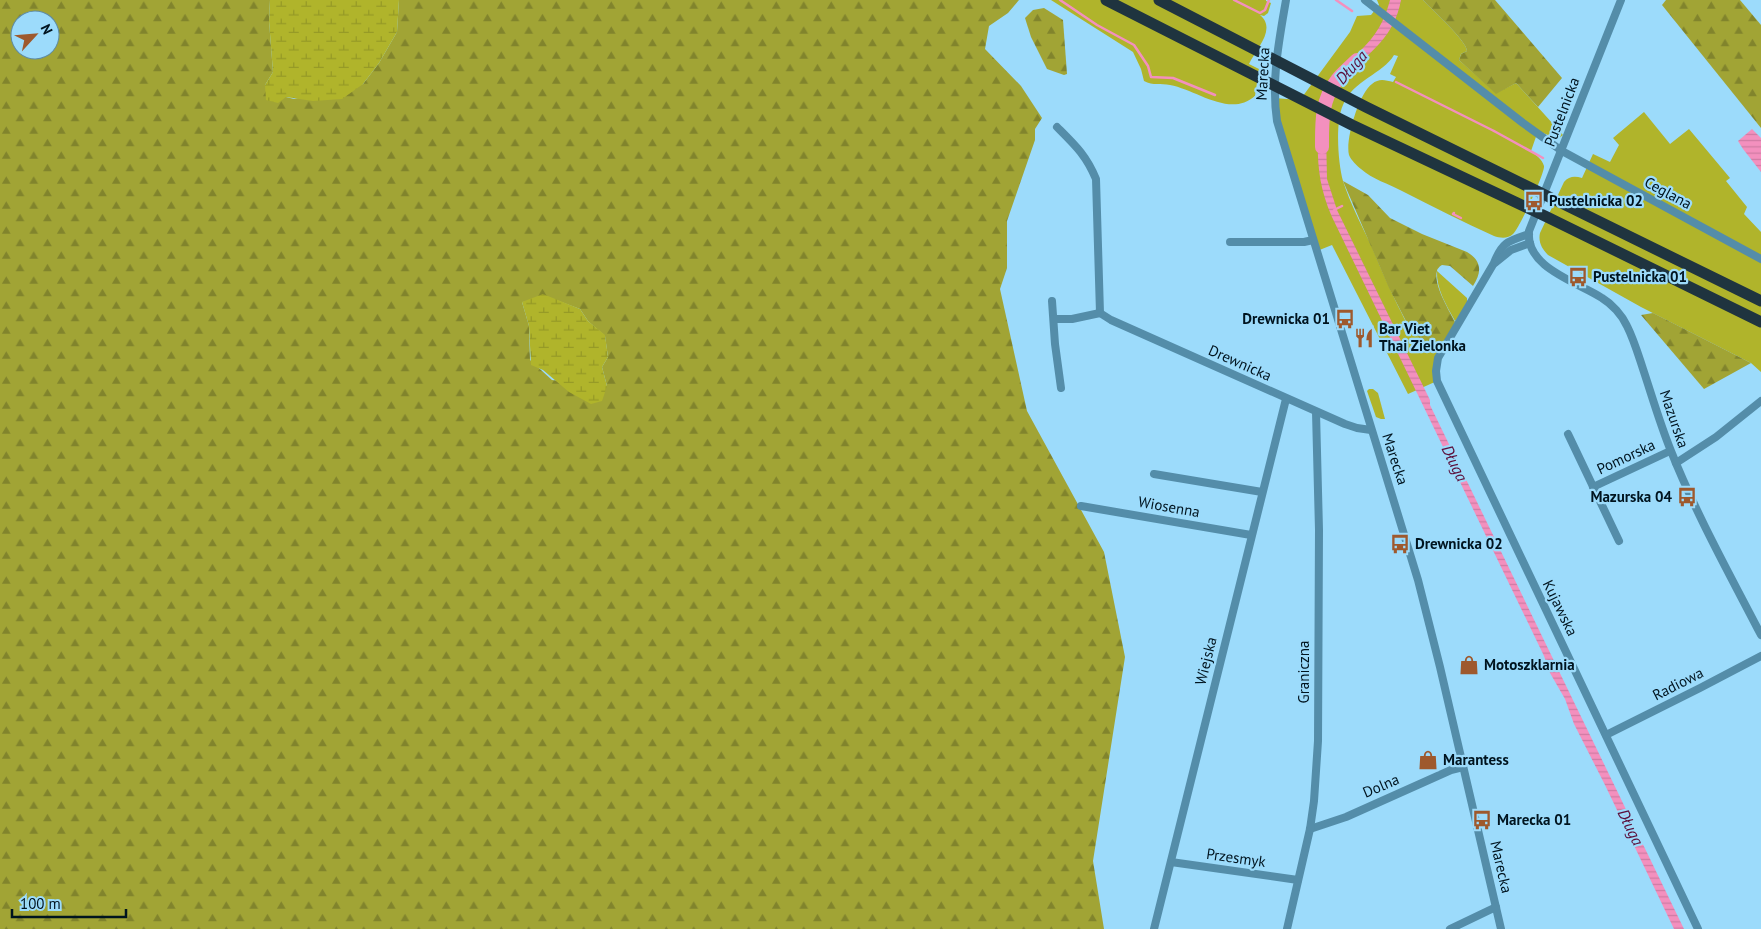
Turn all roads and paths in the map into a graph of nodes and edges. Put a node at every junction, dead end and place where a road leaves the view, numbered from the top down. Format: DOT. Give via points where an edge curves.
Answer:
graph roads {
  1 [pos="1106,0"];
  2 [pos="1159,0"];
  3 [pos="1286,0"];
  4 [pos="1365,0"];
  5 [pos="1621,0"];
  6 [pos="1057,127"];
  7 [pos="1562,151"];
  8 [pos="1529,234"];
  9 [pos="1313,240"];
  10 [pos="1230,242"];
  11 [pos="1530,243"];
  12 [pos="1761,259"];
  13 [pos="1494,264"];
  14 [pos="1052,301"];
  15 [pos="1761,301"];
  16 [pos="1100,313"];
  17 [pos="1054,319"];
  18 [pos="1761,322"];
  19 [pos="1061,388"];
  20 [pos="1286,399"];
  21 [pos="1761,401"];
  22 [pos="1316,412"];
  23 [pos="1371,430"];
  24 [pos="1568,434"];
  25 [pos="1670,451"];
  26 [pos="1676,463"];
  27 [pos="1154,474"];
  28 [pos="1593,488"];
  29 [pos="1262,492"];
  30 [pos="1082,506"];
  31 [pos="1251,535"];
  32 [pos="1619,541"];
  33 [pos="1761,635"];
  34 [pos="1761,656"];
  35 [pos="1606,735"];
  36 [pos="1462,767"];
  37 [pos="1310,829"];
  38 [pos="1170,862"];
  39 [pos="1298,880"];
  40 [pos="1496,907"];
  41 [pos="1154,929"];
  42 [pos="1287,929"];
  43 [pos="1450,929"];
  44 [pos="1501,929"];
  45 [pos="1698,929"];
  1 -- 18 [label="highway" via="1352,125"];
  2 -- 15 [label="highway" via="1366,107"];
  3 -- 9 [label="street, Marecka" via="1274,72 1276,110 1281,137"];
  4 -- 7 [label="street, Ceglana"];
  5 -- 7 [label="street, Pustelnicka"];
  6 -- 16 [label="street" via="1079,149 1096,178"];
  7 -- 8 [label="street, Pustelnicka"];
  7 -- 12 [label="street, Ceglana"];
  8 -- 11 [label="street, Pustelnicka"];
  8 -- 13 [label="street" via="1505,244 1498,251"];
  9 -- 10 [label="street"];
  9 -- 23 [label="street, Marecka"];
  11 -- 13 [label="street" via="1511,250"];
  11 -- 25 [label="street, Mazurska" via="1534,255 1543,264 1604,298 1626,323"];
  13 -- 35 [label="street, Kujawska" via="1438,358 1437,381"];
  14 -- 17 [label="street"];
  16 -- 17 [label="street"];
  16 -- 20 [label="street, Drewnicka"];
  17 -- 19 [label="street"];
  20 -- 22 [label="street, Drewnicka"];
  20 -- 29 [label="street, Wiejska"];
  21 -- 26 [label="street"];
  22 -- 23 [label="street, Drewnicka" via="1351,427"];
  22 -- 37 [label="street, Graniczna" via="1318,741"];
  23 -- 36 [label="street, Marecka" via="1418,580"];
  24 -- 28 [label="street, Pomorska"];
  25 -- 26 [label="street, Mazurska"];
  25 -- 28 [label="street, Pomorska"];
  26 -- 33 [label="street, Mazurska"];
  27 -- 29 [label="street"];
  28 -- 32 [label="street, Pomorska"];
  29 -- 31 [label="street, Wiejska"];
  30 -- 31 [label="street, Wiosenna"];
  31 -- 38 [label="street, Wiejska"];
  34 -- 35 [label="street, Radiowa"];
  35 -- 45 [label="street, Kujawska"];
  36 -- 37 [label="street, Dolna"];
  36 -- 40 [label="street, Marecka"];
  37 -- 39 [label="street, Graniczna"];
  38 -- 39 [label="street, Przesmyk"];
  38 -- 41 [label="street, Wiejska"];
  39 -- 42 [label="street, Graniczna"];
  40 -- 43 [label="street"];
  40 -- 44 [label="street, Marecka"];
}
